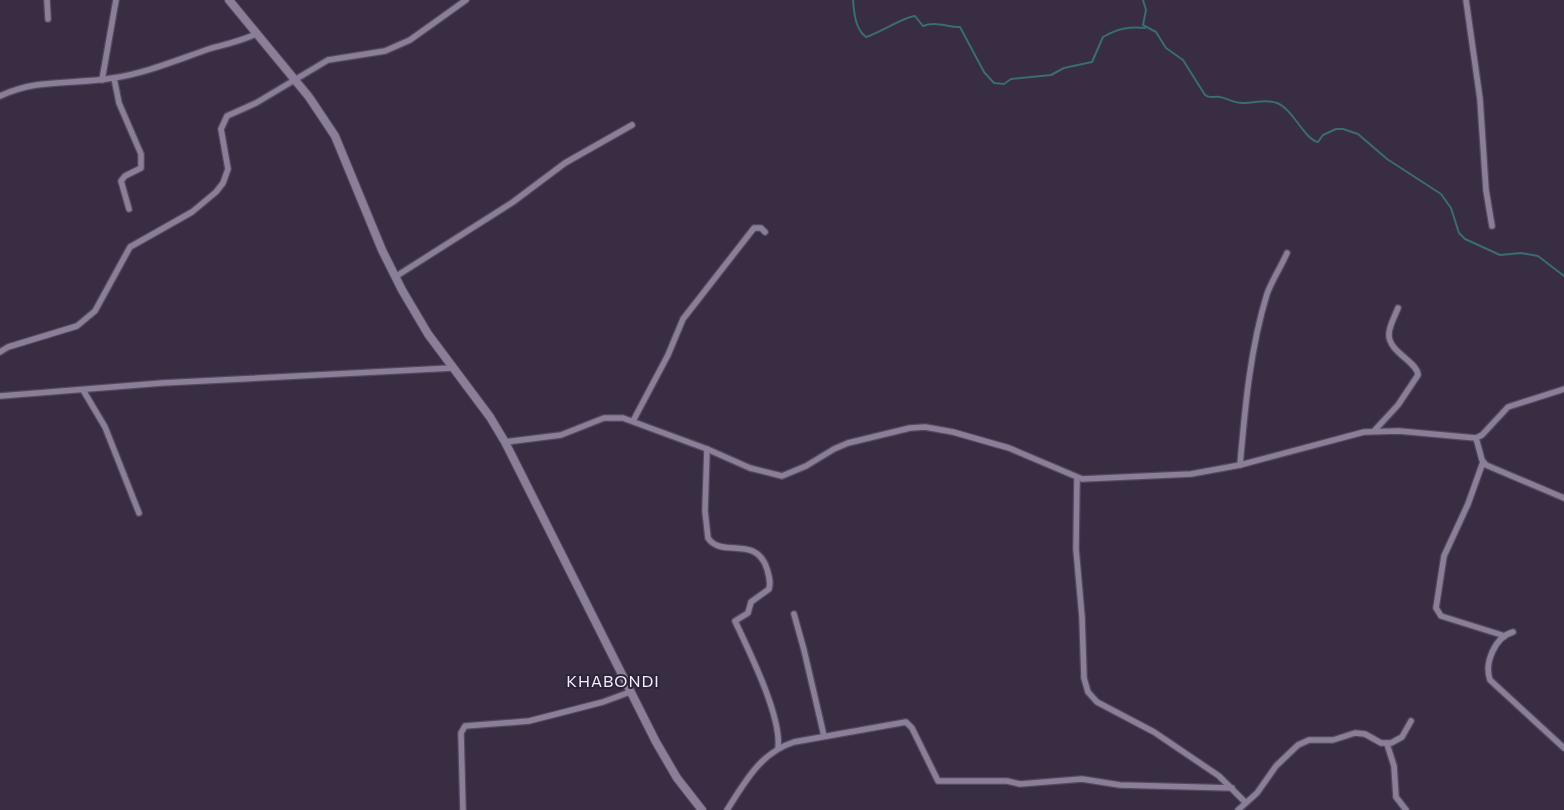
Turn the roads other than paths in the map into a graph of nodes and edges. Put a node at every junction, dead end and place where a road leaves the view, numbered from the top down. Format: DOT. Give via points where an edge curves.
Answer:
graph roads {
  1 [pos="47,0"];
  2 [pos="116,0"];
  3 [pos="229,0"];
  4 [pos="466,0"];
  5 [pos="1466,0"];
  6 [pos="48,19"];
  7 [pos="256,34"];
  8 [pos="114,78"];
  9 [pos="295,79"];
  10 [pos="102,80"];
  11 [pos="0,96"];
  12 [pos="632,125"];
  13 [pos="129,209"];
  14 [pos="1492,226"];
  15 [pos="765,232"];
  16 [pos="1287,253"];
  17 [pos="396,277"];
  18 [pos="1398,308"];
  19 [pos="0,352"];
  20 [pos="452,368"];
  21 [pos="83,390"];
  22 [pos="1564,390"];
  23 [pos="0,396"];
  24 [pos="633,422"];
  25 [pos="1374,431"];
  26 [pos="1476,438"];
  27 [pos="505,442"];
  28 [pos="707,449"];
  29 [pos="1483,462"];
  30 [pos="1240,465"];
  31 [pos="1077,478"];
  32 [pos="1564,498"];
  33 [pos="139,513"];
  34 [pos="794,614"];
  35 [pos="1513,632"];
  36 [pos="1504,636"];
  37 [pos="630,692"];
  38 [pos="1411,721"];
  39 [pos="824,736"];
  40 [pos="1387,744"];
  41 [pos="778,748"];
  42 [pos="1564,748"];
  43 [pos="1232,788"];
  44 [pos="1244,803"];
  45 [pos="463,810"];
  46 [pos="702,810"];
  47 [pos="727,810"];
  48 [pos="1238,810"];
  49 [pos="1247,810"];
  50 [pos="1406,810"];
  1 -- 6 [label="street"];
  2 -- 10 [label="street"];
  3 -- 7 [label="street"];
  4 -- 9 [label="street" via="410,40 385,51 328,60"];
  5 -- 14 [label="street" via="1480,99 1486,190"];
  7 -- 8 [label="street" via="165,66"];
  7 -- 9 [label="street"];
  8 -- 10 [label="street"];
  8 -- 13 [label="street" via="119,103 141,157 141,168 121,181"];
  9 -- 17 [label="street" via="335,136"];
  9 -- 19 [label="street" via="227,116 221,128 228,169 223,183 192,212 130,247 94,310 77,326 15,344"];
  10 -- 11 [label="street" via="34,84"];
  12 -- 17 [label="street" via="565,164 513,202"];
  15 -- 24 [label="street" via="754,228 689,311"];
  16 -- 30 [label="street" via="1271,285 1259,322"];
  17 -- 20 [label="street" via="415,313"];
  18 -- 25 [label="street" via="1388,332 1389,339 1418,375 1398,405"];
  20 -- 21 [label="street"];
  20 -- 27 [label="street"];
  21 -- 23 [label="street"];
  21 -- 33 [label="street" via="105,427"];
  22 -- 26 [label="street" via="1508,407"];
  24 -- 27 [label="street" via="623,418 604,418 561,435"];
  24 -- 28 [label="street"];
  25 -- 26 [label="street"];
  25 -- 30 [label="street"];
  26 -- 29 [label="street"];
  27 -- 37 [label="street"];
  28 -- 31 [label="street" via="750,468 782,476 848,443 925,427 1009,448"];
  28 -- 41 [label="street" via="705,511 708,538 713,544 758,553 770,581 769,588 751,602 748,613 735,622 772,713 779,739"];
  29 -- 32 [label="street" via="1506,475"];
  29 -- 36 [label="street" via="1444,556 1436,611 1441,616"];
  30 -- 31 [label="street" via="1191,474"];
  31 -- 43 [label="street" via="1076,549 1084,678 1088,692 1098,702 1154,732"];
  34 -- 39 [label="street"];
  35 -- 36 [label="street"];
  36 -- 42 [label="street" via="1487,664 1490,680"];
  37 -- 45 [label="street" via="529,721 465,726 461,736"];
  37 -- 46 [label="street" via="671,768"];
  38 -- 40 [label="street" via="1402,738"];
  39 -- 41 [label="street"];
  39 -- 43 [label="street" via="907,722 939,781 1007,781 1020,784 1082,779 1120,784"];
  40 -- 44 [label="street" via="1361,733 1333,740 1306,741 1292,749 1257,793"];
  40 -- 50 [label="street" via="1394,766 1396,797"];
  41 -- 47 [label="street" via="751,773"];
  43 -- 44 [label="street"];
  44 -- 48 [label="street"];
  44 -- 49 [label="street"];
}
